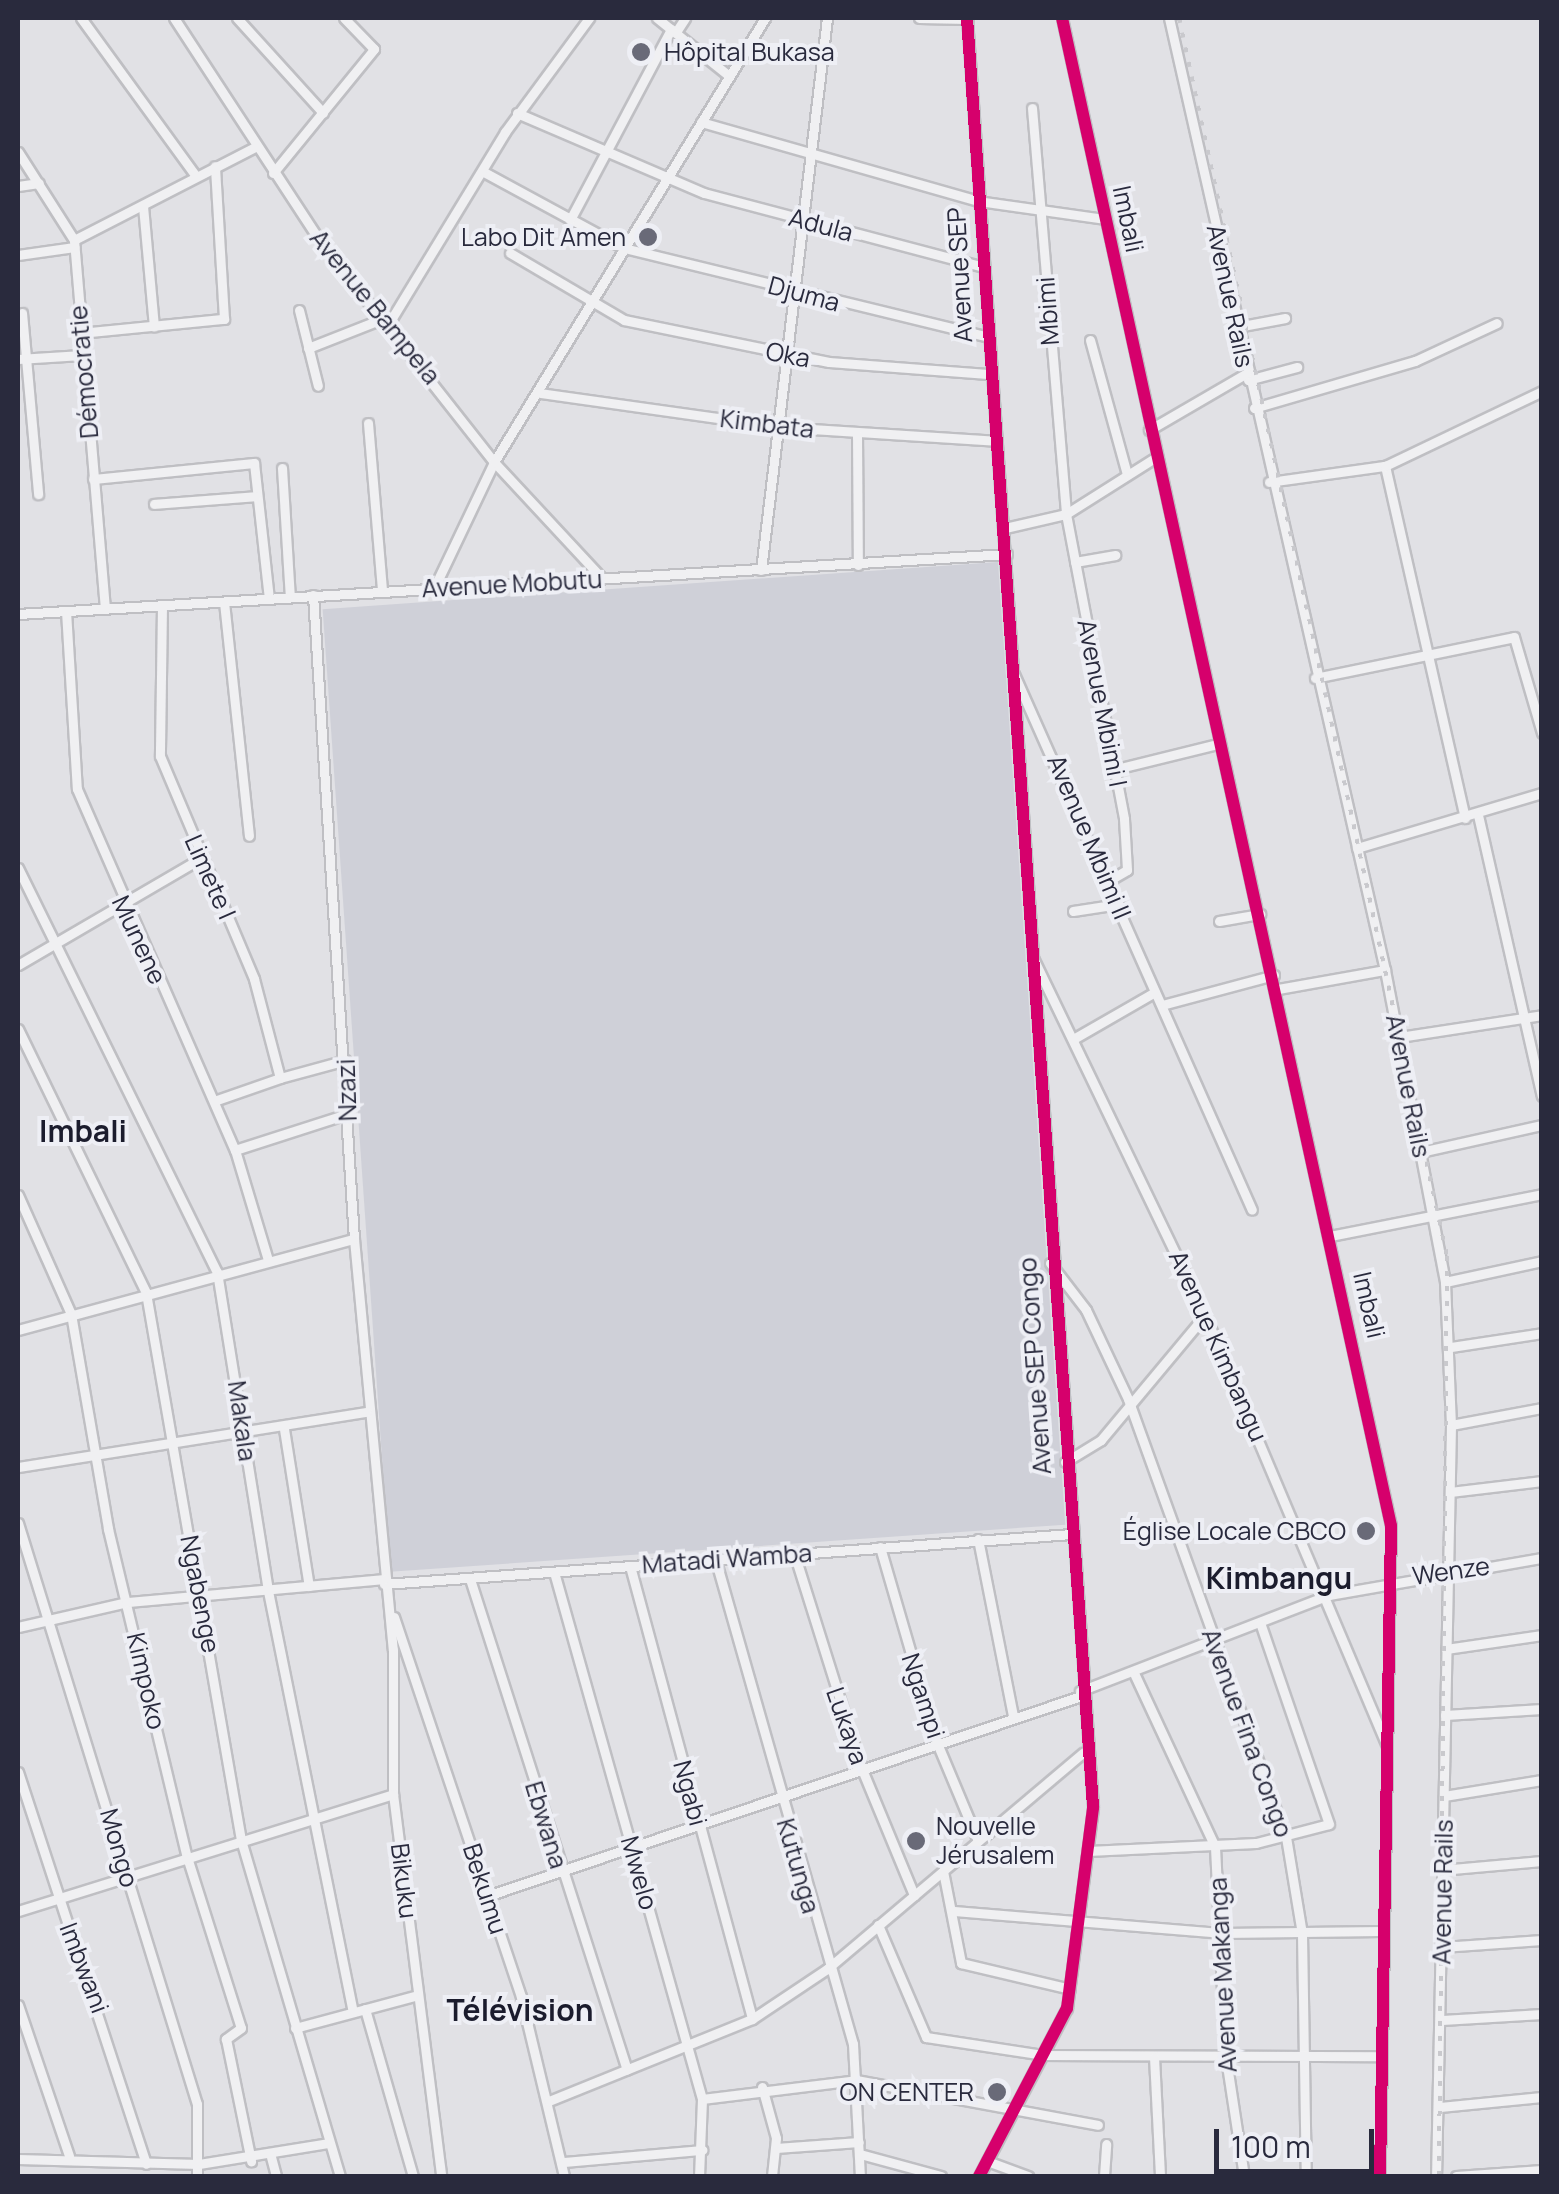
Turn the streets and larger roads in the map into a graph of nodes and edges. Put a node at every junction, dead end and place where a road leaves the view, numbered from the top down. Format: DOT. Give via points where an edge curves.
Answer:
graph roads {
  1 [pos="80,18"];
  2 [pos="174,18"];
  3 [pos="237,18"];
  4 [pos="344,18"];
  5 [pos="589,18"];
  6 [pos="657,18"];
  7 [pos="685,18"];
  8 [pos="764,18"];
  9 [pos="827,18"];
  10 [pos="919,18"];
  11 [pos="968,18"];
  12 [pos="1062,18"];
  13 [pos="1169,18"];
  14 [pos="673,31"];
  15 [pos="728,74"];
  16 [pos="1032,108"];
  17 [pos="323,113"];
  18 [pos="517,113"];
  19 [pos="701,122"];
  20 [pos="255,147"];
  21 [pos="18,152"];
  22 [pos="602,153"];
  23 [pos="816,159"];
  24 [pos="216,166"];
  25 [pos="482,171"];
  26 [pos="273,173"];
  27 [pos="196,174"];
  28 [pos="662,179"];
  29 [pos="39,183"];
  30 [pos="18,186"];
  31 [pos="978,200"];
  32 [pos="143,206"];
  33 [pos="1041,213"];
  34 [pos="1105,219"];
  35 [pos="570,220"];
  36 [pos="806,222"];
  37 [pos="74,244"];
  38 [pos="624,248"];
  39 [pos="510,253"];
  40 [pos="18,254"];
  41 [pos="981,266"];
  42 [pos="798,293"];
  43 [pos="592,309"];
  44 [pos="300,310"];
  45 [pos="22,312"];
  46 [pos="1285,318"];
  47 [pos="387,320"];
  48 [pos="1497,323"];
  49 [pos="154,327"];
  50 [pos="1237,327"];
  51 [pos="80,333"];
  52 [pos="985,336"];
  53 [pos="1090,340"];
  54 [pos="308,348"];
  55 [pos="82,354"];
  56 [pos="791,355"];
  57 [pos="21,359"];
  58 [pos="1297,367"];
  59 [pos="988,374"];
  60 [pos="1247,376"];
  61 [pos="318,386"];
  62 [pos="1542,391"];
  63 [pos="540,393"];
  64 [pos="1254,408"];
  65 [pos="368,423"];
  66 [pos="781,427"];
  67 [pos="1149,430"];
  68 [pos="858,434"];
  69 [pos="995,441"];
  70 [pos="1153,459"];
  71 [pos="494,462"];
  72 [pos="1385,466"];
  73 [pos="282,468"];
  74 [pos="1127,474"];
  75 [pos="93,479"];
  76 [pos="1269,482"];
  77 [pos="38,494"];
  78 [pos="258,496"];
  79 [pos="154,504"];
  80 [pos="1066,514"];
  81 [pos="1005,528"];
  82 [pos="1007,554"];
  83 [pos="1115,555"];
  84 [pos="1075,562"];
  85 [pos="858,565"];
  86 [pos="761,570"];
  87 [pos="601,577"];
  88 [pos="434,588"];
  89 [pos="382,591"];
  90 [pos="314,595"];
  91 [pos="290,597"];
  92 [pos="268,598"];
  93 [pos="224,602"];
  94 [pos="162,606"];
  95 [pos="105,608"];
  96 [pos="66,611"];
  97 [pos="18,614"];
  98 [pos="1427,656"];
  99 [pos="1013,671"];
  100 [pos="1315,678"];
  101 [pos="1542,733"];
  102 [pos="1218,744"];
  103 [pos="1116,769"];
  104 [pos="1542,793"];
  105 [pos="1478,815"];
  106 [pos="1466,818"];
  107 [pos="249,836"];
  108 [pos="1357,848"];
  109 [pos="201,858"];
  110 [pos="18,868"];
  111 [pos="1108,881"];
  112 [pos="120,904"];
  113 [pos="1118,904"];
  114 [pos="1073,910"];
  115 [pos="1260,914"];
  116 [pos="1219,921"];
  117 [pos="54,943"];
  118 [pos="1031,954"];
  119 [pos="18,965"];
  120 [pos="1384,970"];
  121 [pos="1274,974"];
  122 [pos="1278,989"];
  123 [pos="1156,992"];
  124 [pos="1162,1004"];
  125 [pos="1542,1015"];
  126 [pos="1522,1018"];
  127 [pos="18,1029"];
  128 [pos="1399,1037"];
  129 [pos="1076,1038"];
  130 [pos="346,1060"];
  131 [pos="280,1078"];
  132 [pos="1542,1096"];
  133 [pos="214,1100"];
  134 [pos="347,1114"];
  135 [pos="1542,1125"];
  136 [pos="235,1150"];
  137 [pos="1421,1152"];
  138 [pos="1542,1194"];
  139 [pos="18,1195"];
  140 [pos="1252,1210"];
  141 [pos="1432,1218"];
  142 [pos="1330,1236"];
  143 [pos="354,1239"];
  144 [pos="267,1256"];
  145 [pos="1542,1261"];
  146 [pos="1050,1262"];
  147 [pos="217,1272"];
  148 [pos="1445,1282"];
  149 [pos="146,1293"];
  150 [pos="71,1314"];
  151 [pos="1205,1314"];
  152 [pos="18,1330"];
  153 [pos="1542,1334"];
  154 [pos="1450,1347"];
  155 [pos="1128,1400"];
  156 [pos="1542,1408"];
  157 [pos="367,1412"];
  158 [pos="1452,1425"];
  159 [pos="284,1429"];
  160 [pos="244,1437"];
  161 [pos="172,1448"];
  162 [pos="96,1458"];
  163 [pos="1064,1462"];
  164 [pos="18,1467"];
  165 [pos="1542,1481"];
  166 [pos="1450,1492"];
  167 [pos="18,1523"];
  168 [pos="1071,1534"];
  169 [pos="978,1539"];
  170 [pos="880,1547"];
  171 [pos="794,1553"];
  172 [pos="715,1558"];
  173 [pos="1542,1558"];
  174 [pos="630,1566"];
  175 [pos="554,1572"];
  176 [pos="1446,1573"];
  177 [pos="1394,1579"];
  178 [pos="470,1580"];
  179 [pos="384,1582"];
  180 [pos="309,1586"];
  181 [pos="268,1592"];
  182 [pos="1330,1595"];
  183 [pos="200,1597"];
  184 [pos="127,1602"];
  185 [pos="389,1606"];
  186 [pos="52,1619"];
  187 [pos="1260,1622"];
  188 [pos="18,1627"];
  189 [pos="1542,1635"];
  190 [pos="1211,1636"];
  191 [pos="1446,1649"];
  192 [pos="1134,1671"];
  193 [pos="1080,1693"];
  194 [pos="1542,1708"];
  195 [pos="1013,1715"];
  196 [pos="1445,1715"];
  197 [pos="937,1743"];
  198 [pos="1387,1746"];
  199 [pos="1083,1754"];
  200 [pos="860,1767"];
  201 [pos="18,1772"];
  202 [pos="1542,1780"];
  203 [pos="776,1793"];
  204 [pos="393,1794"];
  205 [pos="1444,1796"];
  206 [pos="319,1816"];
  207 [pos="698,1819"];
  208 [pos="1286,1837"];
  209 [pos="241,1840"];
  210 [pos="978,1841"];
  211 [pos="630,1845"];
  212 [pos="1215,1847"];
  213 [pos="1088,1851"];
  214 [pos="187,1858"];
  215 [pos="1542,1861"];
  216 [pos="560,1870"];
  217 [pos="1441,1870"];
  218 [pos="944,1871"];
  219 [pos="127,1877"];
  220 [pos="914,1895"];
  221 [pos="487,1896"];
  222 [pos="58,1899"];
  223 [pos="18,1912"];
  224 [pos="954,1912"];
  225 [pos="1082,1924"];
  226 [pos="878,1925"];
  227 [pos="1381,1931"];
  228 [pos="1223,1933"];
  229 [pos="1302,1934"];
  230 [pos="1542,1940"];
  231 [pos="1442,1947"];
  232 [pos="828,1969"];
  233 [pos="1070,1989"];
  234 [pos="418,1995"];
  235 [pos="18,2006"];
  236 [pos="365,2009"];
  237 [pos="353,2012"];
  238 [pos="1542,2014"];
  239 [pos="752,2019"];
  240 [pos="1442,2020"];
  241 [pos="294,2028"];
  242 [pos="689,2046"];
  243 [pos="1303,2049"];
  244 [pos="1224,2052"];
  245 [pos="1044,2055"];
  246 [pos="1380,2056"];
  247 [pos="1154,2057"];
  248 [pos="627,2070"];
  249 [pos="856,2080"];
  250 [pos="762,2087"];
  251 [pos="1542,2097"];
  252 [pos="702,2099"];
  253 [pos="550,2101"];
  254 [pos="1440,2107"];
  255 [pos="1016,2110"];
  256 [pos="1098,2125"];
  257 [pos="329,2142"];
  258 [pos="860,2142"];
  259 [pos="1106,2144"];
  260 [pos="776,2148"];
  261 [pos="702,2150"];
  262 [pos="860,2154"];
  263 [pos="69,2156"];
  264 [pos="271,2158"];
  265 [pos="18,2159"];
  266 [pos="251,2161"];
  267 [pos="987,2161"];
  268 [pos="564,2162"];
  269 [pos="146,2164"];
  270 [pos="199,2164"];
  271 [pos="1542,2170"];
  272 [pos="197,2176"];
  273 [pos="276,2176"];
  274 [pos="340,2176"];
  275 [pos="414,2176"];
  276 [pos="441,2176"];
  277 [pos="564,2176"];
  278 [pos="699,2176"];
  279 [pos="772,2176"];
  280 [pos="860,2176"];
  281 [pos="941,2176"];
  282 [pos="978,2176"];
  283 [pos="1028,2176"];
  284 [pos="1104,2176"];
  285 [pos="1160,2176"];
  286 [pos="1244,2176"];
  287 [pos="1306,2176"];
  288 [pos="1380,2176"];
  289 [pos="1436,2176"];
  290 [pos="1456,2176"];
  1 -- 27 [label="street"];
  2 -- 20 [label="street, Avenue Bampela"];
  3 -- 17 [label="street"];
  4 -- 17 [label="street" via="376,46"];
  5 -- 18 [label="street"];
  6 -- 14 [label="street"];
  7 -- 14 [label="street"];
  8 -- 15 [label="street"];
  9 -- 23 [label="street"];
  10 -- 11 [label="street"];
  11 -- 31 [label="street, Avenue SEP"];
  12 -- 34 [label="street, Imbali"];
  13 -- 50 [label="street, Avenue Rails"];
  14 -- 15 [label="street"];
  14 -- 22 [label="street"];
  15 -- 19 [label="street"];
  16 -- 33 [label="street, Mbimi"];
  17 -- 26 [label="street"];
  18 -- 22 [label="street, Adula"];
  18 -- 25 [label="street"];
  19 -- 23 [label="street"];
  19 -- 28 [label="street"];
  20 -- 24 [label="street"];
  20 -- 26 [label="street, Avenue Bampela"];
  21 -- 29 [label="street, Démocratie"];
  22 -- 28 [label="street, Adula"];
  22 -- 35 [label="street"];
  23 -- 31 [label="street"];
  23 -- 36 [label="street"];
  24 -- 27 [label="street"];
  24 -- 49 [label="street" via="224,319"];
  25 -- 35 [label="street, Djuma"];
  25 -- 47 [label="street"];
  26 -- 47 [label="street, Avenue Bampela"];
  27 -- 32 [label="street"];
  28 -- 36 [label="street, Adula"];
  28 -- 38 [label="street"];
  29 -- 30 [label="street"];
  29 -- 37 [label="street, Démocratie"];
  31 -- 33 [label="street"];
  31 -- 41 [label="street, Avenue SEP"];
  32 -- 37 [label="street"];
  32 -- 49 [label="street"];
  33 -- 34 [label="street"];
  33 -- 80 [label="street, Mbimi"];
  34 -- 67 [label="street, Imbali"];
  35 -- 38 [label="street, Djuma"];
  36 -- 41 [label="street, Adula"];
  36 -- 42 [label="street"];
  37 -- 40 [label="street"];
  37 -- 51 [label="street, Démocratie"];
  38 -- 42 [label="street, Djuma"];
  38 -- 43 [label="street"];
  39 -- 43 [label="street"];
  41 -- 52 [label="street, Avenue SEP"];
  42 -- 52 [label="street, Djuma"];
  42 -- 56 [label="street"];
  43 -- 56 [label="street, Oka"];
  43 -- 63 [label="street"];
  44 -- 54 [label="street"];
  45 -- 57 [label="street"];
  46 -- 50 [label="street"];
  47 -- 54 [label="street"];
  47 -- 71 [label="street, Avenue Bampela"];
  48 -- 64 [label="street" via="1414,360"];
  49 -- 51 [label="street"];
  50 -- 60 [label="street, Avenue Rails"];
  51 -- 55 [label="street, Démocratie"];
  52 -- 59 [label="street, Avenue SEP"];
  53 -- 74 [label="street"];
  54 -- 61 [label="street"];
  55 -- 57 [label="street"];
  55 -- 75 [label="street, Démocratie"];
  56 -- 59 [label="street, Oka"];
  56 -- 66 [label="street"];
  57 -- 77 [label="street"];
  58 -- 60 [label="street"];
  59 -- 69 [label="street, Avenue SEP"];
  60 -- 64 [label="street, Avenue Rails"];
  60 -- 67 [label="street"];
  62 -- 72 [label="street"];
  63 -- 66 [label="street, Kimbata"];
  63 -- 71 [label="street"];
  64 -- 76 [label="street, Avenue Rails"];
  65 -- 89 [label="street"];
  66 -- 68 [label="street, Kimbata"];
  66 -- 86 [label="street"];
  67 -- 70 [label="street, Imbali"];
  68 -- 69 [label="street, Kimbata"];
  68 -- 85 [label="street"];
  69 -- 81 [label="street, Avenue SEP"];
  70 -- 74 [label="street"];
  70 -- 102 [label="street, Imbali"];
  71 -- 87 [label="street, Avenue Bampela"];
  71 -- 88 [label="street"];
  72 -- 76 [label="street"];
  72 -- 98 [label="street"];
  73 -- 91 [label="street"];
  74 -- 80 [label="street"];
  75 -- 78 [label="street" via="250,462"];
  75 -- 95 [label="street, Démocratie"];
  76 -- 100 [label="street, Avenue Rails"];
  78 -- 79 [label="street"];
  78 -- 92 [label="street"];
  80 -- 81 [label="street"];
  80 -- 84 [label="street, Avenue Mbimi I"];
  81 -- 82 [label="street, Avenue SEP Congo"];
  82 -- 85 [label="street, Avenue Mobutu"];
  82 -- 99 [label="street, Avenue SEP Congo"];
  83 -- 84 [label="street"];
  84 -- 103 [label="street, Avenue Mbimi I"];
  85 -- 86 [label="street, Avenue Mobutu"];
  86 -- 87 [label="street, Avenue Mobutu"];
  87 -- 88 [label="street, Avenue Mobutu"];
  88 -- 89 [label="street, Avenue Mobutu"];
  89 -- 90 [label="street, Avenue Mobutu"];
  90 -- 91 [label="street, Avenue Mobutu"];
  90 -- 130 [label="street, Nzazi"];
  91 -- 92 [label="street, Avenue Mobutu"];
  92 -- 93 [label="street, Avenue Mobutu"];
  93 -- 94 [label="street, Avenue Mobutu"];
  93 -- 107 [label="street"];
  94 -- 95 [label="street, Avenue Mobutu"];
  94 -- 109 [label="street, Limete I" via="160,756"];
  95 -- 96 [label="street, Avenue Mobutu"];
  96 -- 97 [label="street, Avenue Mobutu"];
  96 -- 112 [label="street, Munene" via="76,782"];
  98 -- 100 [label="street"];
  98 -- 101 [label="street" via="1517,638"];
  98 -- 106 [label="street"];
  99 -- 111 [label="street, Avenue Mbimi II"];
  99 -- 118 [label="street, Avenue SEP Congo"];
  100 -- 108 [label="street, Avenue Rails"];
  102 -- 103 [label="street"];
  102 -- 115 [label="street, Imbali"];
  103 -- 111 [label="street, Avenue Mbimi I" via="1126,870"];
  104 -- 105 [label="street"];
  105 -- 106 [label="street"];
  105 -- 126 [label="street"];
  106 -- 108 [label="street"];
  108 -- 120 [label="street, Avenue Rails"];
  109 -- 112 [label="street"];
  109 -- 131 [label="street, Limete I" via="254,979"];
  110 -- 117 [label="street, Makala"];
  111 -- 113 [label="street, Avenue Mbimi II"];
  112 -- 117 [label="street"];
  112 -- 133 [label="street, Munene"];
  113 -- 114 [label="street"];
  113 -- 123 [label="street, Avenue Mbimi II"];
  115 -- 116 [label="street"];
  115 -- 121 [label="street, Imbali"];
  117 -- 119 [label="street"];
  117 -- 147 [label="street, Makala"];
  118 -- 129 [label="street, Avenue Kimbangu"];
  118 -- 146 [label="street, Avenue SEP Congo"];
  120 -- 122 [label="street"];
  120 -- 128 [label="street, Avenue Rails"];
  121 -- 122 [label="street, Imbali"];
  121 -- 124 [label="street"];
  122 -- 142 [label="street, Imbali"];
  123 -- 124 [label="street, Avenue Mbimi II"];
  123 -- 129 [label="street"];
  124 -- 140 [label="street, Avenue Mbimi II"];
  125 -- 126 [label="street"];
  126 -- 128 [label="street"];
  126 -- 132 [label="street"];
  127 -- 149 [label="street, Ngabenge"];
  128 -- 137 [label="street, Avenue Rails"];
  129 -- 151 [label="street, Avenue Kimbangu"];
  130 -- 131 [label="street"];
  130 -- 134 [label="street, Nzazi"];
  131 -- 133 [label="street"];
  133 -- 136 [label="street, Munene"];
  134 -- 136 [label="street"];
  134 -- 143 [label="street, Nzazi"];
  135 -- 137 [label="street"];
  136 -- 144 [label="street, Munene"];
  137 -- 141 [label="street, Avenue Rails"];
  138 -- 141 [label="street"];
  139 -- 150 [label="street, Kimpoko"];
  141 -- 142 [label="street"];
  141 -- 148 [label="street, Avenue Rails"];
  142 -- 177 [label="street, Imbali" via="1380,1459"];
  143 -- 144 [label="street"];
  143 -- 157 [label="street, Nzazi"];
  144 -- 147 [label="street"];
  145 -- 148 [label="street"];
  146 -- 155 [label="street, Avenue Fina Congo" via="1086,1310"];
  146 -- 163 [label="street, Avenue SEP Congo"];
  147 -- 149 [label="street"];
  147 -- 160 [label="street, Makala"];
  148 -- 154 [label="street, Avenue Rails"];
  149 -- 150 [label="street"];
  149 -- 161 [label="street, Ngabenge"];
  150 -- 152 [label="street"];
  150 -- 162 [label="street, Kimpoko"];
  151 -- 155 [label="street"];
  151 -- 182 [label="street, Avenue Kimbangu"];
  153 -- 154 [label="street"];
  154 -- 158 [label="street, Avenue Rails"];
  155 -- 163 [label="street" via="1101,1440"];
  155 -- 190 [label="street, Avenue Fina Congo"];
  156 -- 158 [label="street"];
  157 -- 159 [label="street"];
  157 -- 179 [label="street, Nzazi"];
  158 -- 166 [label="street, Avenue Rails"];
  159 -- 160 [label="street"];
  159 -- 180 [label="street"];
  160 -- 161 [label="street"];
  160 -- 181 [label="street, Makala"];
  161 -- 162 [label="street"];
  161 -- 183 [label="street, Ngabenge"];
  162 -- 164 [label="street"];
  162 -- 184 [label="street, Kimpoko"];
  163 -- 168 [label="street, Avenue SEP Congo"];
  165 -- 166 [label="street"];
  166 -- 176 [label="street, Avenue Rails"];
  167 -- 186 [label="street, Mongo"];
  168 -- 169 [label="street, Matadi Wamba"];
  168 -- 193 [label="street, Avenue SEP Congo"];
  169 -- 170 [label="street, Matadi Wamba"];
  169 -- 195 [label="street"];
  170 -- 171 [label="street, Matadi Wamba"];
  170 -- 197 [label="street, Ngampi"];
  171 -- 172 [label="street, Matadi Wamba"];
  171 -- 200 [label="street, Lukaya"];
  172 -- 174 [label="street, Matadi Wamba"];
  172 -- 203 [label="street, Kutunga"];
  173 -- 176 [label="street, Wenze"];
  174 -- 175 [label="street, Matadi Wamba"];
  174 -- 207 [label="street, Ngabi"];
  175 -- 178 [label="street, Matadi Wamba"];
  175 -- 211 [label="street, Mwelo"];
  176 -- 177 [label="street, Wenze"];
  176 -- 191 [label="street, Avenue Rails"];
  177 -- 182 [label="street, Wenze"];
  177 -- 198 [label="street, Imbali"];
  178 -- 179 [label="street, Matadi Wamba"];
  178 -- 216 [label="street, Ebwana"];
  179 -- 180 [label="street, Matadi Wamba"];
  179 -- 185 [label="street, Bikuku"];
  180 -- 181 [label="street, Matadi Wamba"];
  181 -- 183 [label="street, Matadi Wamba"];
  181 -- 206 [label="street, Makala"];
  182 -- 187 [label="street, Wenze"];
  182 -- 198 [label="street, Avenue Kimbangu"];
  183 -- 184 [label="street, Matadi Wamba"];
  183 -- 209 [label="street, Ngabenge"];
  184 -- 186 [label="street, Matadi Wamba"];
  184 -- 214 [label="street, Kimpoko"];
  185 -- 204 [label="street, Bikuku"];
  185 -- 221 [label="street, Bekumu"];
  186 -- 188 [label="street, Matadi Wamba"];
  186 -- 219 [label="street, Mongo"];
  187 -- 190 [label="street, Wenze"];
  187 -- 208 [label="street" via="1329,1820"];
  189 -- 191 [label="street"];
  190 -- 192 [label="street, Wenze"];
  190 -- 208 [label="street, Avenue Fina Congo"];
  191 -- 196 [label="street, Avenue Rails"];
  192 -- 193 [label="street, Wenze"];
  192 -- 212 [label="street, Avenue Makanga"];
  193 -- 195 [label="street, Wenze"];
  193 -- 199 [label="street, Avenue SEP Congo"];
  194 -- 196 [label="street"];
  195 -- 197 [label="street, Wenze"];
  196 -- 205 [label="street, Avenue Rails"];
  197 -- 200 [label="street, Wenze"];
  197 -- 210 [label="street, Ngampi"];
  198 -- 227 [label="street, Imbali"];
  199 -- 210 [label="street"];
  199 -- 213 [label="street, Avenue SEP Congo"];
  200 -- 203 [label="street, Wenze"];
  200 -- 220 [label="street, Lukaya"];
  201 -- 222 [label="street, Imbwani"];
  202 -- 205 [label="street"];
  203 -- 207 [label="street, Wenze"];
  203 -- 232 [label="street, Kutunga"];
  204 -- 206 [label="street"];
  204 -- 234 [label="street, Bikuku"];
  205 -- 217 [label="street, Avenue Rails"];
  206 -- 209 [label="street"];
  206 -- 237 [label="street, Makala"];
  207 -- 211 [label="street, Wenze"];
  207 -- 239 [label="street, Ngabi"];
  208 -- 212 [label="street"];
  208 -- 229 [label="street, Avenue Fina Congo"];
  209 -- 214 [label="street"];
  209 -- 241 [label="street, Ngabenge"];
  210 -- 218 [label="street"];
  211 -- 216 [label="street, Wenze"];
  211 -- 242 [label="street, Mwelo"];
  212 -- 213 [label="street"];
  212 -- 228 [label="street, Avenue Makanga"];
  213 -- 225 [label="street, Avenue SEP Congo"];
  214 -- 219 [label="street"];
  214 -- 266 [label="street, Kimpoko" via="242,2028 226,2040"];
  215 -- 217 [label="street"];
  216 -- 221 [label="street, Wenze"];
  216 -- 248 [label="street, Ebwana"];
  217 -- 231 [label="street, Avenue Rails"];
  218 -- 220 [label="street"];
  218 -- 224 [label="street"];
  219 -- 222 [label="street"];
  219 -- 270 [label="street, Mongo" via="197,2104"];
  220 -- 226 [label="street"];
  221 -- 253 [label="street, Bekumu"];
  222 -- 223 [label="street"];
  222 -- 269 [label="street, Imbwani"];
  224 -- 225 [label="street"];
  224 -- 233 [label="street" via="961,1963"];
  225 -- 228 [label="street"];
  225 -- 233 [label="street, Avenue SEP Congo"];
  226 -- 232 [label="street"];
  226 -- 245 [label="street" via="922,2035"];
  227 -- 229 [label="street"];
  227 -- 246 [label="street, Imbali"];
  228 -- 229 [label="street"];
  228 -- 244 [label="street, Avenue Makanga"];
  229 -- 243 [label="street, Avenue Fina Congo"];
  230 -- 231 [label="street"];
  231 -- 240 [label="street, Avenue Rails"];
  232 -- 239 [label="street"];
  232 -- 249 [label="street, Kutunga"];
  233 -- 245 [label="street, Avenue SEP Congo"];
  234 -- 236 [label="street"];
  234 -- 276 [label="street, Bikuku"];
  235 -- 263 [label="street"];
  236 -- 237 [label="street"];
  236 -- 275 [label="street"];
  237 -- 241 [label="street"];
  238 -- 240 [label="street"];
  239 -- 242 [label="street"];
  240 -- 254 [label="street, Avenue Rails"];
  241 -- 257 [label="street, Ngabenge"];
  242 -- 248 [label="street"];
  242 -- 252 [label="street, Mwelo"];
  243 -- 244 [label="street"];
  243 -- 246 [label="street"];
  243 -- 287 [label="street, Avenue Fina Congo"];
  244 -- 247 [label="street"];
  244 -- 286 [label="street, Avenue Makanga"];
  245 -- 247 [label="street"];
  245 -- 255 [label="street, Avenue SEP Congo"];
  246 -- 288 [label="street, Imbali"];
  247 -- 285 [label="street"];
  248 -- 253 [label="street"];
  249 -- 250 [label="street"];
  249 -- 255 [label="street"];
  249 -- 258 [label="street, Kutunga"];
  250 -- 252 [label="street"];
  250 -- 260 [label="street"];
  251 -- 254 [label="street"];
  252 -- 261 [label="street, Mwelo"];
  253 -- 268 [label="street, Bekumu"];
  254 -- 289 [label="street, Avenue Rails"];
  255 -- 256 [label="street"];
  255 -- 267 [label="street, Avenue SEP Congo"];
  257 -- 264 [label="street"];
  257 -- 274 [label="street, Ngabenge"];
  258 -- 260 [label="street"];
  258 -- 262 [label="street, Kutunga"];
  259 -- 284 [label="street"];
  260 -- 279 [label="street"];
  261 -- 268 [label="street"];
  261 -- 278 [label="street, Mwelo"];
  262 -- 280 [label="street, Kutunga"];
  262 -- 281 [label="street"];
  263 -- 265 [label="street"];
  263 -- 269 [label="street"];
  264 -- 266 [label="street"];
  264 -- 273 [label="street"];
  266 -- 270 [label="street"];
  267 -- 282 [label="street, Avenue SEP Congo"];
  267 -- 283 [label="street"];
  268 -- 277 [label="street, Bekumu"];
  269 -- 270 [label="street"];
  270 -- 272 [label="street, Mongo"];
  271 -- 290 [label="street"];
}
